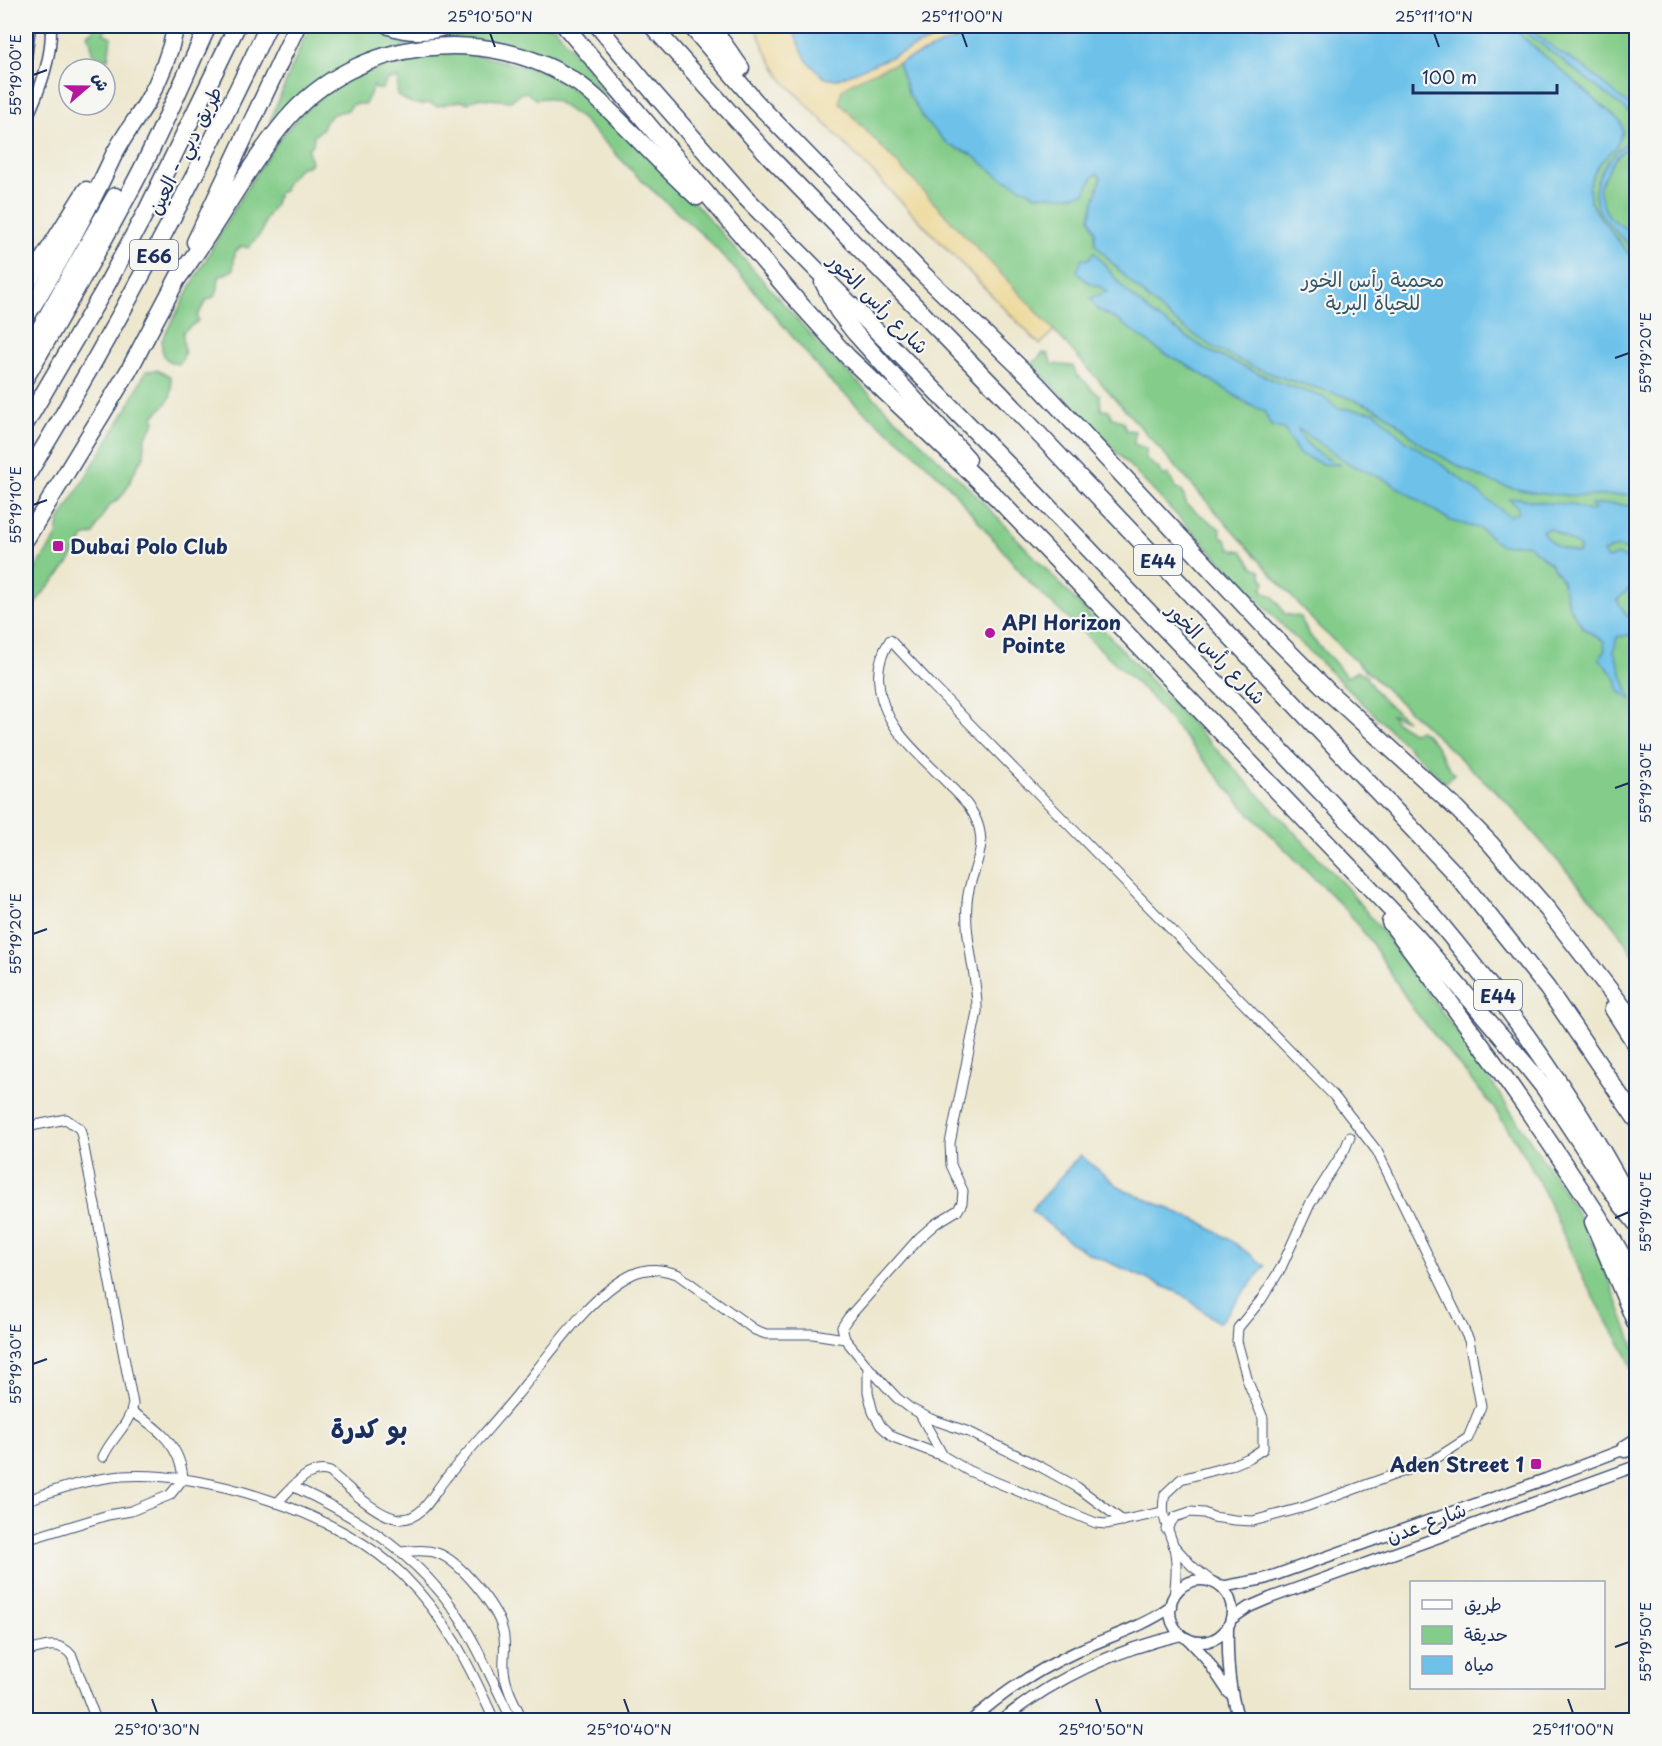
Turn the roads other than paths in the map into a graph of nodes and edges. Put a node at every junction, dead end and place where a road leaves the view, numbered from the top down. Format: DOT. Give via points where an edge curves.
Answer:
graph roads {
  1 [pos="30,26"];
  2 [pos="51,26"];
  3 [pos="176,26"];
  4 [pos="208,26"];
  5 [pos="237,26"];
  6 [pos="268,26"];
  7 [pos="297,26"];
  8 [pos="389,26"];
  9 [pos="447,26"];
  10 [pos="565,26"];
  11 [pos="598,26"];
  12 [pos="652,26"];
  13 [pos="691,26"];
  14 [pos="711,26"];
  15 [pos="26,59"];
  16 [pos="179,87"];
  17 [pos="26,120"];
  18 [pos="111,160"];
  19 [pos="729,219"];
  20 [pos="818,270"];
  21 [pos="920,271"];
  22 [pos="178,278"];
  23 [pos="26,286"];
  24 [pos="26,317"];
  25 [pos="26,353"];
  26 [pos="26,377"];
  27 [pos="26,423"];
  28 [pos="26,477"];
  29 [pos="997,498"];
  30 [pos="26,539"];
  31 [pos="1335,850"];
  32 [pos="1578,949"];
  33 [pos="1636,1024"];
  34 [pos="1636,1045"];
  35 [pos="1636,1119"];
  36 [pos="26,1127"];
  37 [pos="1350,1137"];
  38 [pos="1565,1164"];
  39 [pos="1636,1213"];
  40 [pos="1636,1223"];
  41 [pos="1636,1282"];
  42 [pos="1636,1324"];
  43 [pos="845,1339"];
  44 [pos="868,1367"];
  45 [pos="132,1412"];
  46 [pos="920,1414"];
  47 [pos="1631,1446"];
  48 [pos="943,1456"];
  49 [pos="103,1457"];
  50 [pos="1636,1466"];
  51 [pos="183,1479"];
  52 [pos="294,1487"];
  53 [pos="26,1501"];
  54 [pos="277,1503"];
  55 [pos="1163,1512"];
  56 [pos="1123,1521"];
  57 [pos="1167,1529"];
  58 [pos="26,1540"];
  59 [pos="1173,1545"];
  60 [pos="401,1552"];
  61 [pos="1217,1585"];
  62 [pos="1173,1602"];
  63 [pos="1229,1623"];
  64 [pos="1185,1637"];
  65 [pos="26,1652"];
  66 [pos="1232,1699"];
  67 [pos="96,1720"];
  68 [pos="494,1720"];
  69 [pos="512,1720"];
  70 [pos="523,1720"];
  71 [pos="972,1720"];
  72 [pos="1002,1720"];
  73 [pos="1239,1720"];
  1 -- 15 [label="street"];
  2 -- 17 [label="street" via="44,76"];
  3 -- 18 [label="highway" via="158,81"];
  4 -- 16 [label="highway"];
  5 -- 27 [label="highway, طريق دبي - العين / E66" via="104,290"];
  6 -- 28 [label="highway, طريق دبي - العين / E66" via="169,227 107,342"];
  7 -- 22 [label="highway"];
  8 -- 9 [label="highway" via="416,32"];
  10 -- 19 [label="highway"];
  11 -- 20 [label="highway, شارع رأس الخور / E44" via="745,197"];
  12 -- 35 [label="highway, شارع رأس الخور / E44" via="770,157 1000,393 1458,877 1546,988"];
  13 -- 21 [label="highway" via="755,101"];
  14 -- 21 [label="highway" via="778,114 892,233"];
  16 -- 25 [label="highway"];
  16 -- 26 [label="highway" via="135,181"];
  18 -- 23 [label="highway" via="97,174"];
  18 -- 24 [label="highway" via="95,196"];
  19 -- 22 [label="highway" via="702,201 606,106 567,76 536,61 483,47 426,48 395,52 364,63 310,96 268,143"];
  19 -- 29 [label="highway" via="848,357"];
  20 -- 29 [label="highway" via="832,302 850,326 958,447"];
  20 -- 39 [label="highway, شارع رأس الخور / E44" via="1426,906 1538,1051 1574,1104"];
  21 -- 32 [label="highway" via="1037,384 1302,666 1474,826"];
  22 -- 30 [label="highway" via="129,370"];
  29 -- 31 [label="highway"];
  31 -- 38 [label="highway" via="1506,1077"];
  31 -- 40 [label="highway" via="1441,964 1526,1065"];
  32 -- 33 [label="highway"];
  32 -- 34 [label="highway"];
  36 -- 45 [label="street" via="66,1119 80,1129 133,1396"];
  37 -- 55 [label="street" via="1310,1204 1281,1268 1238,1328 1237,1341 1248,1382 1263,1418 1263,1449 1230,1466 1181,1479 1165,1494"];
  38 -- 41 [label="highway" via="1594,1205"];
  38 -- 42 [label="highway" via="1607,1251"];
  43 -- 44 [label="street"];
  43 -- 52 [label="street" via="766,1334 677,1274 663,1269 642,1270 617,1284 589,1308 413,1518 382,1514 323,1470 308,1473"];
  43 -- 57 [label="street" via="842,1327 848,1318 919,1238 962,1203 963,1195 951,1165 950,1143 977,1012 967,909 972,876 981,853 980,831 968,804 899,733 886,713 879,691 879,669 890,640 1334,1096 1377,1151 1469,1340 1481,1406 1468,1438 1432,1461 1253,1521 1190,1512 1175,1517"];
  44 -- 46 [label="street" via="897,1398"];
  44 -- 48 [label="street" via="870,1404 881,1426 893,1437"];
  45 -- 49 [label="street"];
  45 -- 51 [label="street" via="174,1448"];
  46 -- 48 [label="street"];
  46 -- 56 [label="street" via="969,1432 1041,1467 1077,1487"];
  47 -- 61 [label="street, شارع عدن" via="1275,1575 1243,1585"];
  48 -- 56 [label="street" via="969,1471 1087,1520 1106,1524"];
  50 -- 63 [label="street, شارع عدن" via="1270,1598 1249,1607"];
  51 -- 53 [label="street" via="103,1479"];
  51 -- 54 [label="street"];
  51 -- 58 [label="street" via="170,1496"];
  52 -- 54 [label="street"];
  52 -- 60 [label="street" via="339,1509"];
  54 -- 68 [label="street" via="347,1535 402,1574 450,1631"];
  55 -- 56 [label="street"];
  55 -- 57 [label="street"];
  57 -- 59 [label="street"];
  59 -- 61 [label="street" via="1191,1566"];
  59 -- 62 [label="street"];
  60 -- 69 [label="street" via="452,1608"];
  60 -- 70 [label="street" via="430,1551 446,1557 490,1605 502,1628 505,1677"];
  61 -- 62 [label="street" via="1203,1580 1191,1582 1181,1588"];
  61 -- 63 [label="street" via="1232,1608"];
  62 -- 64 [label="street" via="1171,1617"];
  62 -- 71 [label="street" via="1152,1620 1044,1668"];
  63 -- 64 [label="street" via="1206,1642"];
  63 -- 66 [label="street"];
  64 -- 66 [label="street" via="1210,1664"];
  64 -- 72 [label="street" via="1149,1642 1080,1670"];
  65 -- 67 [label="street" via="53,1645 66,1649"];
  66 -- 73 [label="street"];
}
